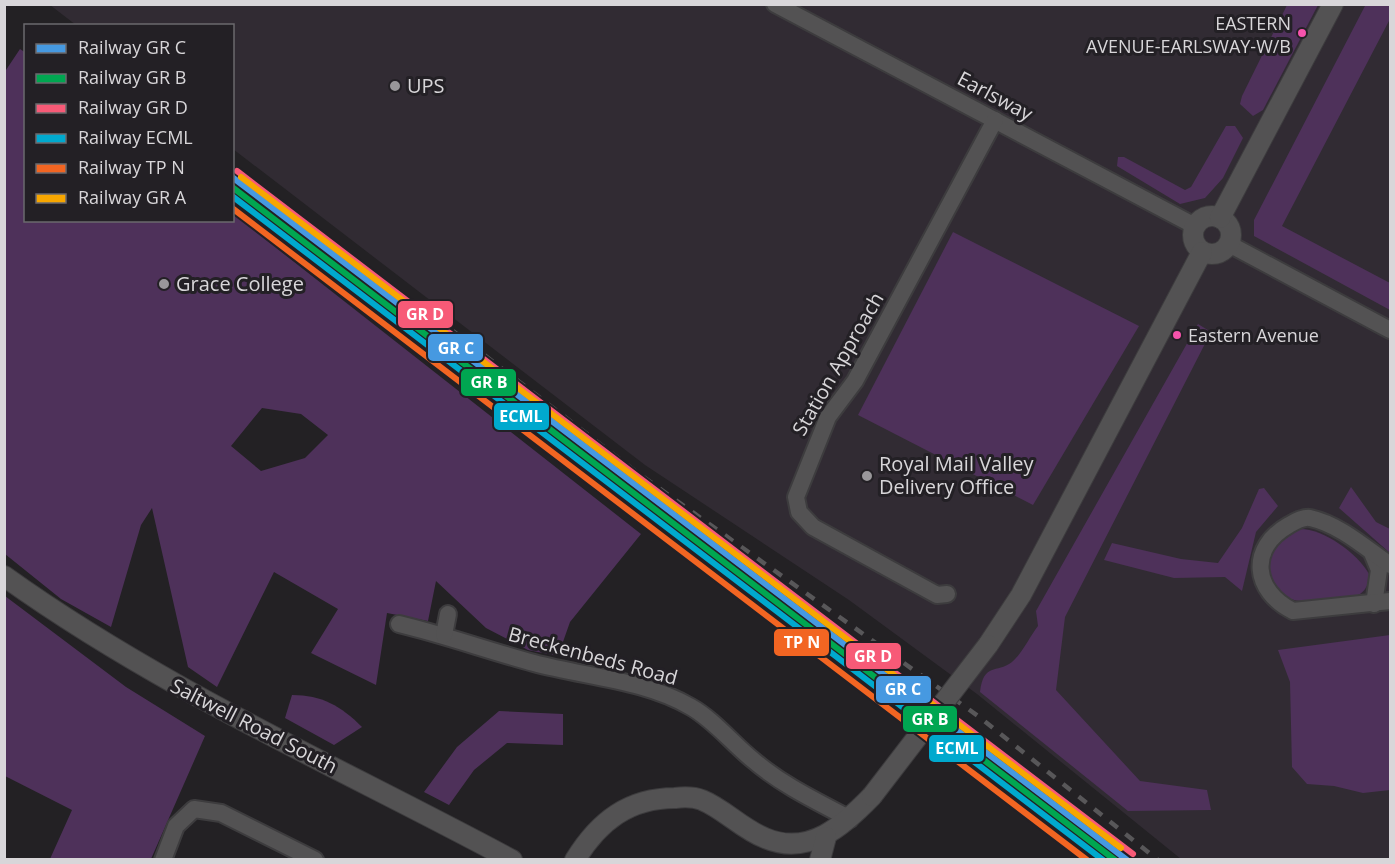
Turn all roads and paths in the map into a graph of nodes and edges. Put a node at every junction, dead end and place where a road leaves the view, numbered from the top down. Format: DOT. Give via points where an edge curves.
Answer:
graph roads {
  1 [pos="775,4"];
  2 [pos="1333,4"];
  3 [pos="995,120"];
  4 [pos="1220,218"];
  5 [pos="1195,226"];
  6 [pos="1229,244"];
  7 [pos="1202,252"];
  8 [pos="1390,330"];
  9 [pos="1372,552"];
  10 [pos="1390,566"];
  11 [pos="4,576"];
  12 [pos="947,594"];
  13 [pos="1382,602"];
  14 [pos="448,614"];
  15 [pos="399,624"];
  16 [pos="444,635"];
  17 [pos="850,819"];
  18 [pos="826,837"];
  19 [pos="163,860"];
  20 [pos="315,860"];
  21 [pos="513,860"];
  22 [pos="575,860"];
  23 [pos="820,860"];
  1 -- 3 [label="street, Earlsway"];
  2 -- 4 [label="street"];
  3 -- 5 [label="street, Earlsway"];
  3 -- 12 [label="street, Station Approach" via="855,381 828,417 796,496 799,512 813,527 937,595"];
  4 -- 5 [label="street" via="1203,218"];
  4 -- 6 [label="street" via="1231,232"];
  5 -- 7 [label="street" via="1194,243"];
  6 -- 7 [label="street" via="1214,254"];
  6 -- 8 [label="street"];
  7 -- 17 [label="street, bridge" via="1021,595 988,645"];
  9 -- 10 [label="street"];
  9 -- 13 [label="street" via="1379,570"];
  9 -- 13 [label="street" via="1336,529 1309,518 1281,530 1263,550 1259,564 1271,595 1293,611"];
  11 -- 21 [label="street, Saltwell Road South" via="67,621 205,702"];
  14 -- 16 [label="street"];
  15 -- 16 [label="street, Breckenbeds Road"];
  16 -- 17 [label="street, Breckenbeds Road" via="678,700 694,708 774,776"];
  17 -- 18 [label="street"];
  18 -- 22 [label="street" via="785,843 765,838 701,799 662,798 626,807 609,818"];
  18 -- 23 [label="street"];
  19 -- 20 [label="street" via="176,826 194,809 221,813"];
}
